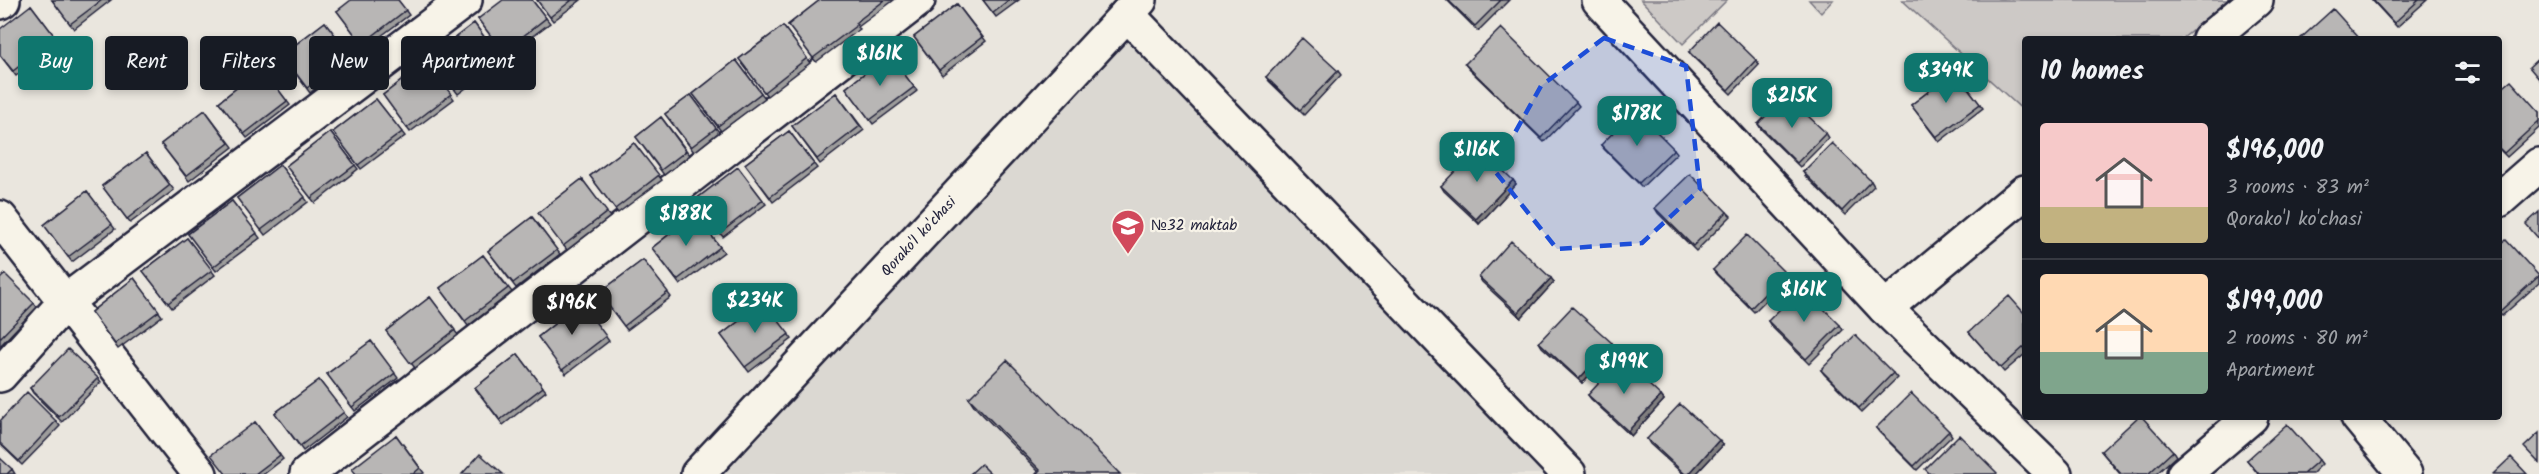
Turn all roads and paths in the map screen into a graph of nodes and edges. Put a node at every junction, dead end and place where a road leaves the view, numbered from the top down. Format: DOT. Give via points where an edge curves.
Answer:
graph roads {
  1 [pos="465,0"];
  2 [pos="918,0"];
  3 [pos="1599,0"];
  4 [pos="2256,0"];
  5 [pos="1134,7"];
  6 [pos="2213,36"];
  7 [pos="2539,165"];
  8 [pos="2022,194"];
  9 [pos="2502,197"];
  10 [pos="0,218"];
  11 [pos="66,301"];
  12 [pos="1885,308"];
  13 [pos="0,375"];
  14 [pos="2247,420"];
  15 [pos="2360,420"];
  16 [pos="200,474"];
  17 [pos="307,474"];
  18 [pos="698,474"];
  19 [pos="1569,474"];
  20 [pos="2055,474"];
  21 [pos="2184,474"];
  22 [pos="2404,474"];
  1 -- 11 [label="street"];
  2 -- 17 [label="street"];
  3 -- 12 [label="street"];
  4 -- 6 [label="street"];
  5 -- 18 [label="street, Qorako'l ko'chasi"];
  5 -- 19 [label="street"];
  7 -- 9 [label="street"];
  8 -- 12 [label="street"];
  10 -- 11 [label="street"];
  11 -- 13 [label="street"];
  11 -- 16 [label="street"];
  12 -- 20 [label="street"];
  14 -- 21 [label="street"];
  15 -- 22 [label="street"];
}
